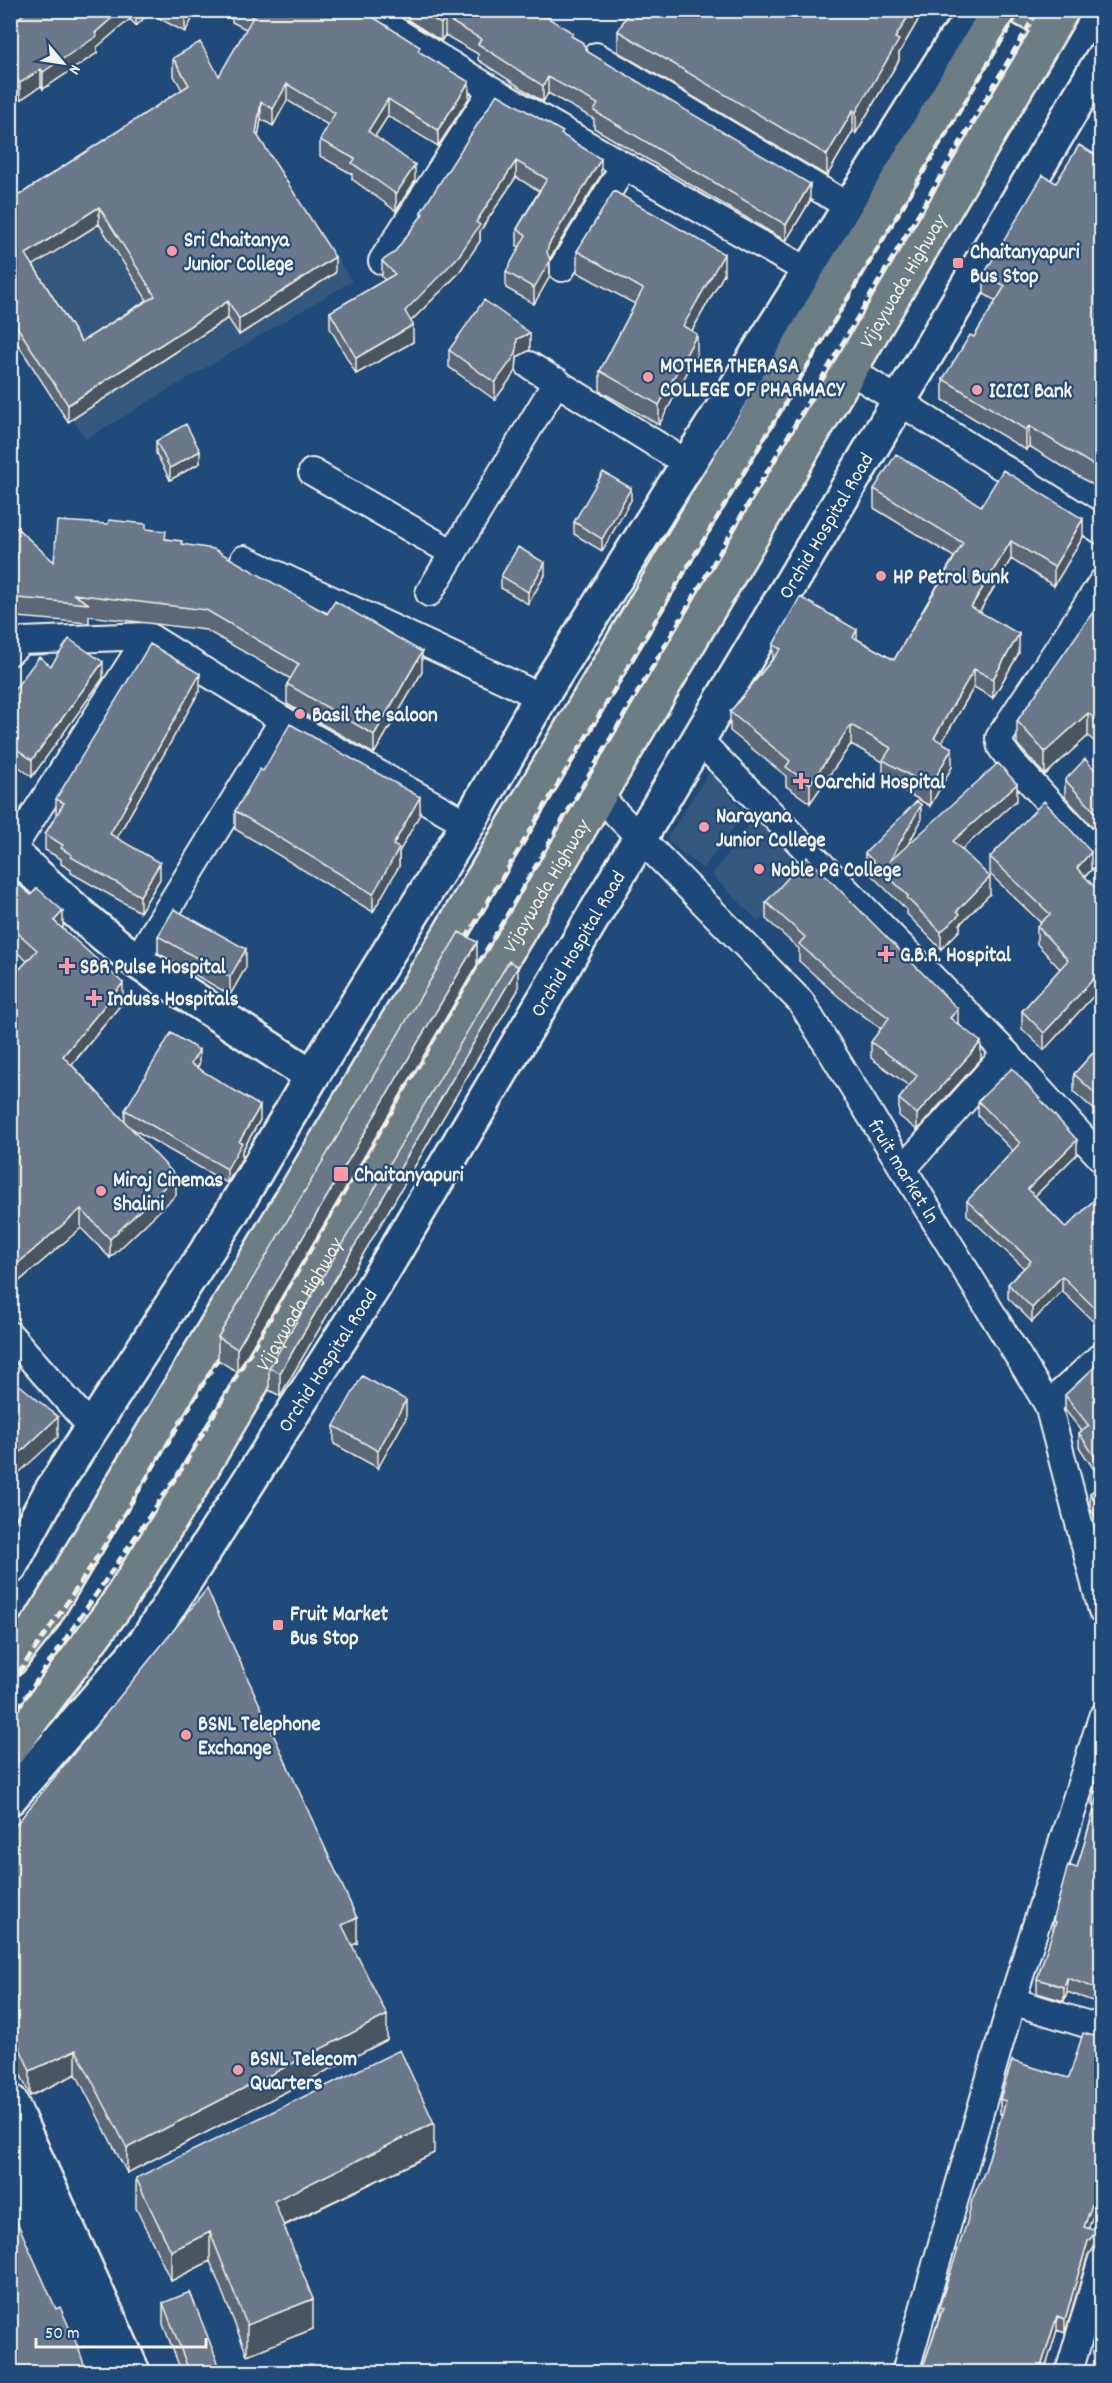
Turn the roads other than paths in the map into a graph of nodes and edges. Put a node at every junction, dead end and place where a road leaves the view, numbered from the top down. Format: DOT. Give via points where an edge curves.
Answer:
graph roads {
  1 [pos="32,10"];
  2 [pos="982,10"];
  3 [pos="999,10"];
  4 [pos="376,14"];
  5 [pos="1047,15"];
  6 [pos="10,22"];
  7 [pos="596,56"];
  8 [pos="1101,59"];
  9 [pos="492,90"];
  10 [pos="624,166"];
  11 [pos="848,206"];
  12 [pos="382,261"];
  13 [pos="562,268"];
  14 [pos="822,279"];
  15 [pos="529,364"];
  16 [pos="850,370"];
  17 [pos="557,381"];
  18 [pos="900,402"];
  19 [pos="688,464"];
  20 [pos="312,472"];
  21 [pos="1101,531"];
  22 [pos="453,553"];
  23 [pos="244,560"];
  24 [pos="1101,582"];
  25 [pos="429,593"];
  26 [pos="1095,610"];
  27 [pos="148,636"];
  28 [pos="10,652"];
  29 [pos="541,697"];
  30 [pos="283,720"];
  31 [pos="697,738"];
  32 [pos="597,794"];
  33 [pos="468,824"];
  34 [pos="638,836"];
  35 [pos="11,851"];
  36 [pos="1101,860"];
  37 [pos="136,961"];
  38 [pos="1006,1053"];
  39 [pos="312,1076"];
  40 [pos="1101,1158"];
  41 [pos="903,1169"];
  42 [pos="10,1335"];
  43 [pos="1101,1355"];
  44 [pos="1048,1405"];
  45 [pos="92,1428"];
  46 [pos="10,1567"];
  47 [pos="1101,1607"];
  48 [pos="10,1660"];
  49 [pos="1101,1717"];
  50 [pos="10,1749"];
  51 [pos="10,1798"];
  52 [pos="1012,2001"];
  53 [pos="1101,2029"];
  54 [pos="10,2101"];
  55 [pos="10,2174"];
  56 [pos="1101,2259"];
  57 [pos="101,2373"];
  58 [pos="133,2373"];
  59 [pos="905,2373"];
  60 [pos="1069,2373"];
  1 -- 6 [label="street"];
  2 -- 11 [label="street" via="955,40"];
  3 -- 14 [label="highway"];
  4 -- 9 [label="street"];
  5 -- 16 [label="highway, Vijaywada Highway"];
  7 -- 11 [label="street"];
  8 -- 18 [label="street, Orchid Hospital Road"];
  9 -- 10 [label="street"];
  9 -- 12 [label="street"];
  10 -- 13 [label="street"];
  10 -- 14 [label="street"];
  11 -- 14 [label="street"];
  14 -- 19 [label="street"];
  14 -- 48 [label="highway" via="47,1611"];
  15 -- 17 [label="street"];
  16 -- 18 [label="street"];
  16 -- 32 [label="highway, Vijaywada Highway"];
  17 -- 19 [label="street"];
  17 -- 22 [label="street"];
  18 -- 21 [label="street"];
  18 -- 31 [label="street, Orchid Hospital Road"];
  19 -- 29 [label="street"];
  20 -- 22 [label="street"];
  22 -- 25 [label="street"];
  23 -- 29 [label="street"];
  24 -- 26 [label="street"];
  26 -- 36 [label="street" via="999,714 999,738 1001,747"];
  27 -- 28 [label="street" via="22,641"];
  27 -- 30 [label="street"];
  27 -- 35 [label="street"];
  29 -- 33 [label="street"];
  30 -- 33 [label="street"];
  30 -- 37 [label="street"];
  31 -- 34 [label="street, Orchid Hospital Road"];
  31 -- 38 [label="street"];
  32 -- 34 [label="street, fruit market ln"];
  32 -- 50 [label="highway, Vijaywada Highway" via="186,1494 116,1607"];
  33 -- 39 [label="street"];
  34 -- 41 [label="street, fruit market ln" via="801,1002"];
  34 -- 51 [label="street, Orchid Hospital Road" via="372,1288 147,1640"];
  35 -- 37 [label="street"];
  37 -- 39 [label="street"];
  38 -- 40 [label="street"];
  38 -- 41 [label="street"];
  39 -- 45 [label="street" via="232,1212"];
  41 -- 44 [label="street, fruit market ln"];
  42 -- 45 [label="street"];
  43 -- 44 [label="street"];
  44 -- 47 [label="street, fruit market ln"];
  45 -- 46 [label="street" via="50,1493"];
  49 -- 52 [label="street"];
  52 -- 53 [label="street"];
  52 -- 59 [label="street"];
  54 -- 58 [label="street"];
  55 -- 57 [label="street"];
  56 -- 60 [label="street"];
}
